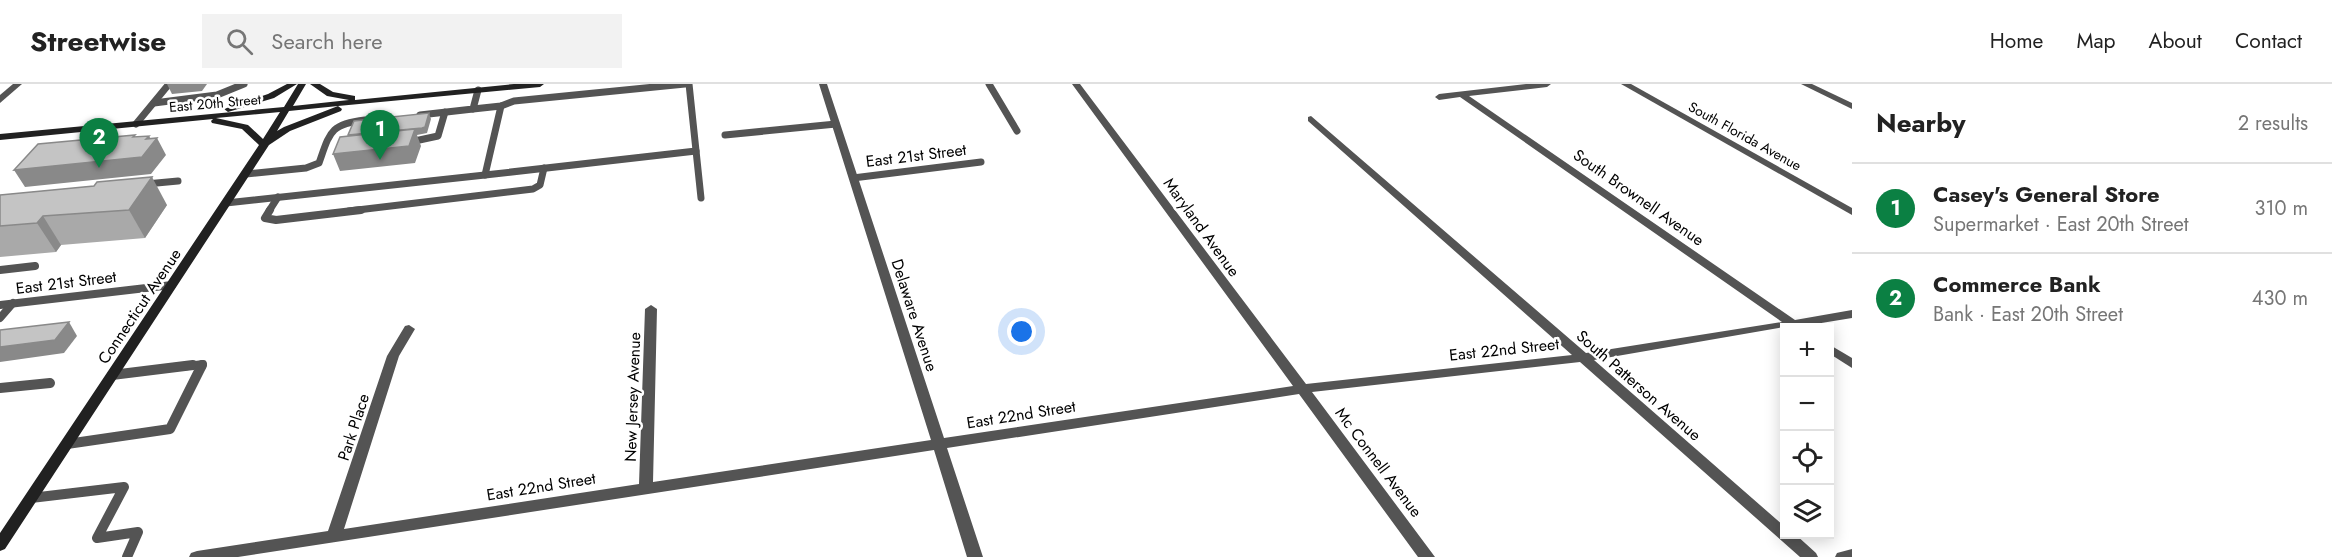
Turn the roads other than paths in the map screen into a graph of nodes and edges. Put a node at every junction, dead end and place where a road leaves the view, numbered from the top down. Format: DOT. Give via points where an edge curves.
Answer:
graph roads {
  1 [pos="18,84"];
  2 [pos="169,84"];
  3 [pos="244,84"];
  4 [pos="293,84"];
  5 [pos="302,84"];
  6 [pos="314,84"];
  7 [pos="540,84"];
  8 [pos="687,84"];
  9 [pos="823,84"];
  10 [pos="988,84"];
  11 [pos="1076,84"];
  12 [pos="1547,84"];
  13 [pos="1626,84"];
  14 [pos="1805,84"];
  15 [pos="1519,86"];
  16 [pos="478,90"];
  17 [pos="1461,94"];
  18 [pos="1439,97"];
  19 [pos="0,100"];
  20 [pos="374,101"];
  21 [pos="154,103"];
  22 [pos="501,106"];
  23 [pos="1852,106"];
  24 [pos="473,109"];
  25 [pos="285,110"];
  26 [pos="445,112"];
  27 [pos="415,118"];
  28 [pos="186,119"];
  29 [pos="1311,119"];
  30 [pos="370,122"];
  31 [pos="136,124"];
  32 [pos="836,124"];
  33 [pos="1017,131"];
  34 [pos="725,135"];
  35 [pos="0,137"];
  36 [pos="397,143"];
  37 [pos="264,144"];
  38 [pos="333,150"];
  39 [pos="323,151"];
  40 [pos="696,151"];
  41 [pos="981,162"];
  42 [pos="544,168"];
  43 [pos="246,174"];
  44 [pos="485,175"];
  45 [pos="854,178"];
  46 [pos="178,181"];
  47 [pos="140,185"];
  48 [pos="278,197"];
  49 [pos="701,198"];
  50 [pos="226,203"];
  51 [pos="1852,212"];
  52 [pos="35,266"];
  53 [pos="0,270"];
  54 [pos="172,285"];
  55 [pos="13,303"];
  56 [pos="0,305"];
  57 [pos="651,309"];
  58 [pos="1852,314"];
  59 [pos="0,318"];
  60 [pos="1793,323"];
  61 [pos="1811,323"];
  62 [pos="409,329"];
  63 [pos="1780,329"];
  64 [pos="1834,352"];
  65 [pos="1583,358"];
  66 [pos="1852,364"];
  67 [pos="112,375"];
  68 [pos="50,383"];
  69 [pos="0,388"];
  70 [pos="1301,389"];
  71 [pos="67,444"];
  72 [pos="939,445"];
  73 [pos="646,487"];
  74 [pos="31,498"];
  75 [pos="334,537"];
  76 [pos="0,544"];
  77 [pos="1852,555"];
  78 [pos="127,557"];
  79 [pos="197,557"];
  80 [pos="975,557"];
  81 [pos="1427,557"];
  82 [pos="1810,557"];
  83 [pos="1843,557"];
  1 -- 19 [label="street"];
  2 -- 21 [label="lane"];
  3 -- 21 [label="lane" via="216,95"];
  4 -- 28 [label="main road" via="259,101"];
  5 -- 25 [label="main road, Connecticut Avenue"];
  6 -- 20 [label="main road" via="334,96"];
  7 -- 16 [label="main road, East 20th Street"];
  8 -- 22 [label="lane" via="514,101"];
  8 -- 40 [label="lane"];
  9 -- 32 [label="street, Delaware Avenue"];
  10 -- 33 [label="lane"];
  11 -- 70 [label="street, Maryland Avenue"];
  12 -- 15 [label="street"];
  13 -- 51 [label="street, South Florida Avenue"];
  14 -- 23 [label="street"];
  15 -- 17 [label="street"];
  16 -- 20 [label="main road, East 20th Street"];
  16 -- 24 [label="lane"];
  17 -- 18 [label="street"];
  17 -- 60 [label="street, South Brownell Avenue"];
  20 -- 25 [label="main road, East 20th Street"];
  20 -- 37 [label="main road" via="323,114"];
  21 -- 31 [label="lane"];
  22 -- 24 [label="lane"];
  22 -- 44 [label="lane"];
  24 -- 26 [label="lane"];
  25 -- 28 [label="main road, East 20th Street"];
  25 -- 37 [label="main road, Connecticut Avenue"];
  26 -- 27 [label="lane"];
  26 -- 36 [label="lane" via="438,136"];
  28 -- 31 [label="main road, East 20th Street"];
  28 -- 37 [label="main road" via="239,125 252,131"];
  29 -- 65 [label="street, South Patterson Avenue"];
  30 -- 39 [label="lane" via="334,126"];
  31 -- 35 [label="main road, East 20th Street"];
  32 -- 34 [label="lane"];
  32 -- 45 [label="street, Delaware Avenue"];
  37 -- 43 [label="main road, Connecticut Avenue"];
  38 -- 39 [label="lane"];
  39 -- 43 [label="lane" via="319,163 306,168"];
  40 -- 42 [label="lane"];
  40 -- 49 [label="lane"];
  41 -- 45 [label="lane, East 21st Street"];
  42 -- 44 [label="lane"];
  42 -- 48 [label="lane" via="540,185 533,189 276,220 266,218"];
  43 -- 50 [label="main road, Connecticut Avenue"];
  44 -- 48 [label="lane"];
  45 -- 72 [label="street, Delaware Avenue"];
  46 -- 47 [label="lane"];
  48 -- 50 [label="lane"];
  50 -- 54 [label="main road, Connecticut Avenue"];
  52 -- 53 [label="lane"];
  54 -- 55 [label="lane, East 21st Street"];
  54 -- 67 [label="main road, Connecticut Avenue"];
  55 -- 56 [label="lane, East 21st Street"];
  55 -- 59 [label="lane"];
  57 -- 73 [label="street, New Jersey Avenue"];
  58 -- 61 [label="street, East 22nd Street"];
  62 -- 75 [label="street, Park Place" via="393,356"];
  63 -- 65 [label="street, East 22nd Street"];
  64 -- 66 [label="street"];
  65 -- 70 [label="street, East 22nd Street"];
  65 -- 82 [label="street, South Patterson Avenue"];
  67 -- 71 [label="main road, Connecticut Avenue"];
  67 -- 71 [label="lane" via="203,364 170,429"];
  68 -- 69 [label="lane"];
  70 -- 72 [label="street, East 22nd Street"];
  70 -- 81 [label="street, Mc Connell Avenue"];
  71 -- 74 [label="main road, Connecticut Avenue"];
  72 -- 73 [label="street, East 22nd Street"];
  72 -- 80 [label="street, Delaware Avenue"];
  73 -- 75 [label="street, East 22nd Street"];
  74 -- 76 [label="main road, Connecticut Avenue"];
  74 -- 78 [label="lane" via="124,487 97,538 138,532"];
  75 -- 79 [label="street, East 22nd Street"];
  77 -- 83 [label="street"];
}
